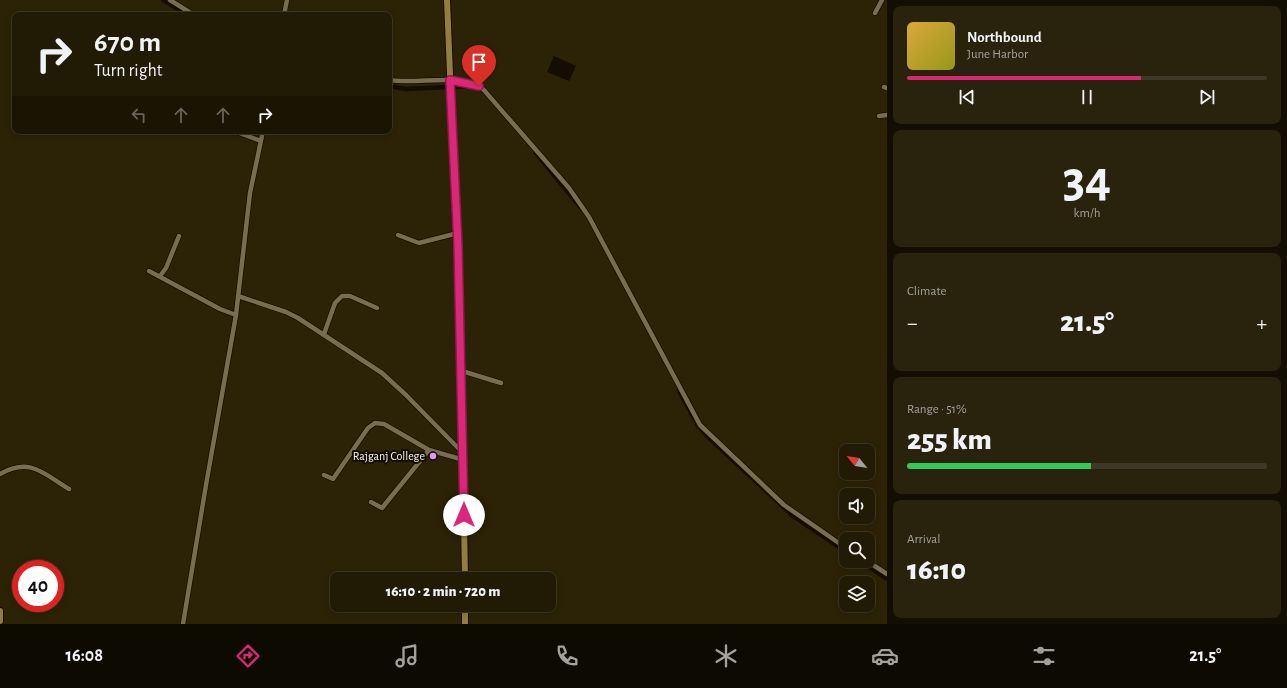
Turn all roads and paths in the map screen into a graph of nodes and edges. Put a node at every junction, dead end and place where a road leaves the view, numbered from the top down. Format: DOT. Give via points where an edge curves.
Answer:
graph roads {
  1 [pos="170,0"];
  2 [pos="287,0"];
  3 [pos="447,0"];
  4 [pos="882,0"];
  5 [pos="189,12"];
  6 [pos="285,12"];
  7 [pos="875,13"];
  8 [pos="392,80"];
  9 [pos="450,84"];
  10 [pos="887,114"];
  11 [pos="879,116"];
  12 [pos="242,134"];
  13 [pos="262,134"];
  14 [pos="261,141"];
  15 [pos="458,233"];
  16 [pos="398,235"];
  17 [pos="179,236"];
  18 [pos="149,271"];
  19 [pos="160,276"];
  20 [pos="238,296"];
  21 [pos="378,308"];
  22 [pos="236,315"];
  23 [pos="324,334"];
  24 [pos="462,371"];
  25 [pos="501,383"];
  26 [pos="429,450"];
  27 [pos="464,457"];
  28 [pos="0,474"];
  29 [pos="324,475"];
  30 [pos="69,489"];
  31 [pos="370,502"];
  32 [pos="839,543"];
  33 [pos="875,567"];
  34 [pos="465,572"];
  35 [pos="887,574"];
  36 [pos="0,611"];
  37 [pos="465,612"];
  38 [pos="0,621"];
  39 [pos="183,624"];
  40 [pos="465,624"];
  1 -- 5 [label="street"];
  2 -- 6 [label="street"];
  3 -- 9 [label="street"];
  4 -- 7 [label="street"];
  8 -- 9 [label="street"];
  9 -- 15 [label="street"];
  9 -- 32 [label="street" via="475,84 483,89 569,188 605,245 700,425 784,505"];
  10 -- 11 [label="street"];
  12 -- 14 [label="street"];
  13 -- 14 [label="street"];
  14 -- 20 [label="street" via="250,193"];
  15 -- 16 [label="street" via="419,242"];
  15 -- 24 [label="street"];
  17 -- 19 [label="street"];
  18 -- 19 [label="street"];
  19 -- 22 [label="street"];
  20 -- 22 [label="street"];
  20 -- 23 [label="street" via="286,312"];
  21 -- 23 [label="street" via="350,296 342,296 335,303"];
  22 -- 39 [label="street"];
  23 -- 27 [label="street" via="393,382"];
  24 -- 25 [label="street"];
  24 -- 27 [label="street"];
  26 -- 27 [label="street"];
  26 -- 29 [label="street" via="384,424 375,422 368,428 333,479"];
  26 -- 31 [label="street" via="382,508"];
  27 -- 34 [label="street"];
  28 -- 30 [label="street" via="16,466 27,466"];
  33 -- 35 [label="street"];
  36 -- 38 [label="street"];
  37 -- 40 [label="street"];
}
